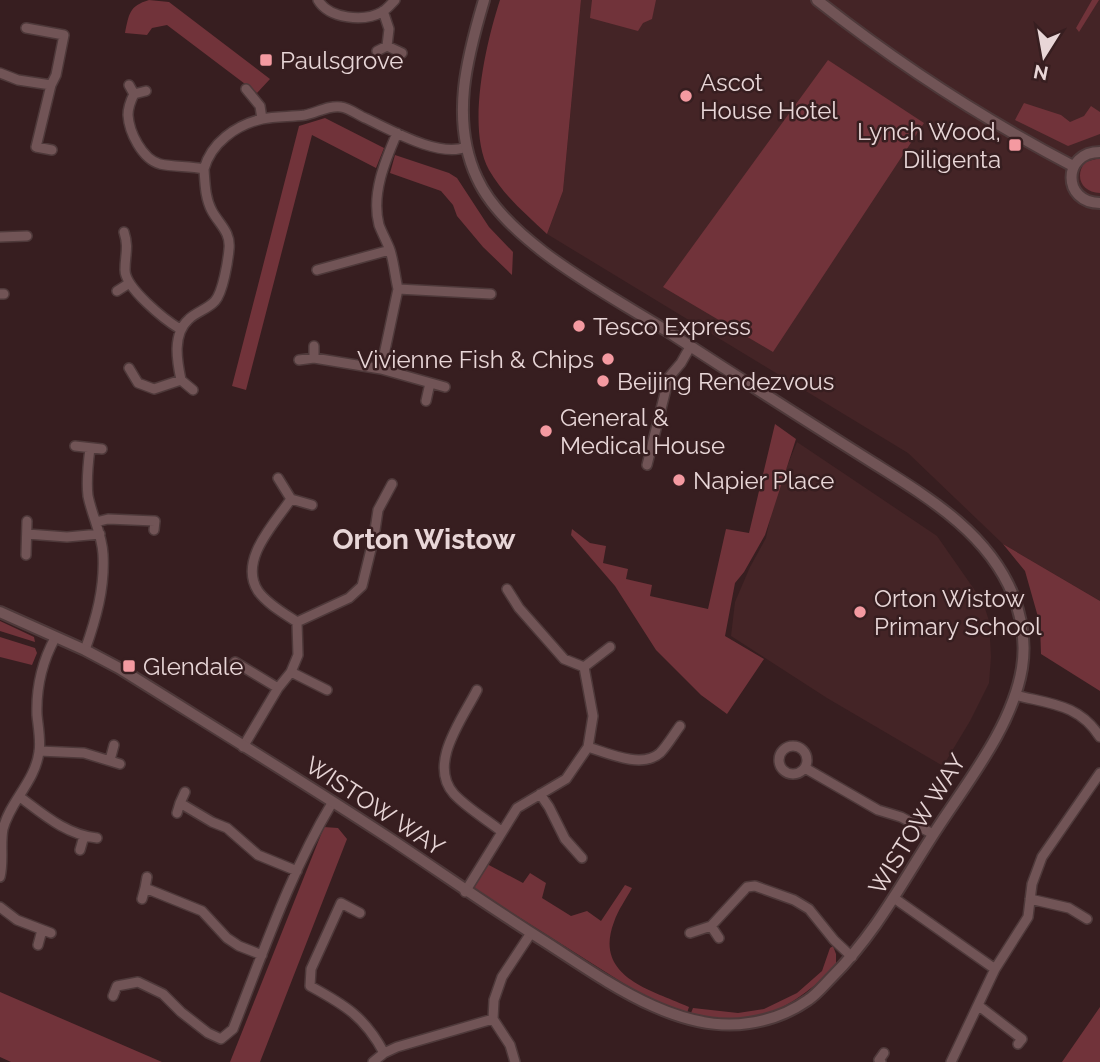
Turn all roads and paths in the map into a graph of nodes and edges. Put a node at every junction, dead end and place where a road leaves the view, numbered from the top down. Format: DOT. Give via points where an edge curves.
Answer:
graph roads {
  1 [pos="318,0"];
  2 [pos="395,0"];
  3 [pos="484,0"];
  4 [pos="817,0"];
  5 [pos="383,11"];
  6 [pos="26,28"];
  7 [pos="387,46"];
  8 [pos="377,51"];
  9 [pos="402,54"];
  10 [pos="0,73"];
  11 [pos="51,85"];
  12 [pos="246,89"];
  13 [pos="146,90"];
  14 [pos="262,119"];
  15 [pos="397,133"];
  16 [pos="466,147"];
  17 [pos="52,150"];
  18 [pos="1100,152"];
  19 [pos="1073,166"];
  20 [pos="204,169"];
  21 [pos="1100,203"];
  22 [pos="124,232"];
  23 [pos="27,236"];
  24 [pos="0,237"];
  25 [pos="390,250"];
  26 [pos="337,265"];
  27 [pos="317,270"];
  28 [pos="340,277"];
  29 [pos="128,284"];
  30 [pos="398,289"];
  31 [pos="117,291"];
  32 [pos="467,292"];
  33 [pos="491,294"];
  34 [pos="467,304"];
  35 [pos="180,330"];
  36 [pos="314,346"];
  37 [pos="690,347"];
  38 [pos="314,358"];
  39 [pos="299,360"];
  40 [pos="129,368"];
  41 [pos="381,369"];
  42 [pos="181,380"];
  43 [pos="430,383"];
  44 [pos="445,387"];
  45 [pos="193,390"];
  46 [pos="426,401"];
  47 [pos="75,446"];
  48 [pos="90,448"];
  49 [pos="102,449"];
  50 [pos="647,465"];
  51 [pos="278,478"];
  52 [pos="392,484"];
  53 [pos="291,499"];
  54 [pos="312,505"];
  55 [pos="27,521"];
  56 [pos="96,522"];
  57 [pos="155,530"];
  58 [pos="27,534"];
  59 [pos="100,534"];
  60 [pos="26,555"];
  61 [pos="506,589"];
  62 [pos="0,612"];
  63 [pos="297,622"];
  64 [pos="55,638"];
  65 [pos="610,647"];
  66 [pos="85,650"];
  67 [pos="235,662"];
  68 [pos="584,667"];
  69 [pos="291,672"];
  70 [pos="278,688"];
  71 [pos="327,690"];
  72 [pos="477,690"];
  73 [pos="1014,695"];
  74 [pos="680,726"];
  75 [pos="1100,737"];
  76 [pos="114,745"];
  77 [pos="243,747"];
  78 [pos="588,747"];
  79 [pos="39,751"];
  80 [pos="110,760"];
  81 [pos="120,764"];
  82 [pos="805,768"];
  83 [pos="1100,773"];
  84 [pos="185,792"];
  85 [pos="540,794"];
  86 [pos="20,797"];
  87 [pos="180,803"];
  88 [pos="332,803"];
  89 [pos="177,813"];
  90 [pos="501,831"];
  91 [pos="933,834"];
  92 [pos="84,836"];
  93 [pos="97,838"];
  94 [pos="80,850"];
  95 [pos="582,858"];
  96 [pos="297,871"];
  97 [pos="0,877"];
  98 [pos="147,877"];
  99 [pos="145,888"];
  100 [pos="465,892"];
  101 [pos="894,898"];
  102 [pos="142,899"];
  103 [pos="1030,899"];
  104 [pos="0,907"];
  105 [pos="360,913"];
  106 [pos="1087,919"];
  107 [pos="710,926"];
  108 [pos="531,933"];
  109 [pos="690,933"];
  110 [pos="719,939"];
  111 [pos="38,945"];
  112 [pos="262,955"];
  113 [pos="852,957"];
  114 [pos="996,969"];
  115 [pos="113,996"];
  116 [pos="979,1006"];
  117 [pos="493,1019"];
  118 [pos="1022,1039"];
  119 [pos="384,1053"];
  120 [pos="373,1062"];
  121 [pos="515,1062"];
  122 [pos="951,1062"];
  1 -- 5 [label="street" via="337,14 354,18"];
  2 -- 5 [label="street"];
  3 -- 16 [label="street, WISTOW WAY" via="464,77"];
  4 -- 19 [label="street" via="1001,127"];
  5 -- 7 [label="street" via="389,29"];
  6 -- 11 [label="street" via="64,35"];
  7 -- 8 [label="street"];
  7 -- 9 [label="street"];
  10 -- 11 [label="street"];
  11 -- 17 [label="street" via="36,147"];
  12 -- 14 [label="street" via="260,106"];
  13 -- 20 [label="street" via="132,89 128,111 140,148 161,164"];
  14 -- 15 [label="street" via="341,107"];
  14 -- 20 [label="street" via="226,136 207,158"];
  15 -- 16 [label="street" via="443,149"];
  15 -- 25 [label="street" via="378,190 379,223"];
  16 -- 37 [label="street, WISTOW WAY" via="488,198 511,224 565,266"];
  18 -- 19 [label="street" via="1087,154"];
  19 -- 21 [label="street" via="1074,190 1088,202"];
  20 -- 35 [label="street" via="206,194 227,230 230,246 216,300"];
  22 -- 29 [label="street" via="133,244 125,271"];
  23 -- 24 [label="street"];
  25 -- 26 [label="street"];
  25 -- 30 [label="street"];
  26 -- 27 [label="street"];
  26 -- 28 [label="street"];
  29 -- 31 [label="street"];
  29 -- 35 [label="street"];
  30 -- 32 [label="street"];
  30 -- 41 [label="street"];
  32 -- 33 [label="street"];
  32 -- 34 [label="street"];
  35 -- 42 [label="street" via="177,363"];
  36 -- 38 [label="street"];
  37 -- 50 [label="street" via="669,377"];
  37 -- 73 [label="street, WISTOW WAY" via="901,481 985,547 1003,572 1022,622 1021,671"];
  38 -- 39 [label="street"];
  38 -- 41 [label="street"];
  40 -- 42 [label="street" via="138,383 154,389"];
  41 -- 43 [label="street"];
  42 -- 45 [label="street"];
  43 -- 44 [label="street"];
  43 -- 46 [label="street"];
  47 -- 48 [label="street"];
  48 -- 49 [label="street"];
  48 -- 56 [label="street" via="88,494"];
  51 -- 53 [label="street"];
  52 -- 63 [label="street" via="378,510 362,586 349,598"];
  53 -- 54 [label="street"];
  53 -- 63 [label="street" via="256,550 253,573 258,591"];
  55 -- 58 [label="street"];
  56 -- 57 [label="street" via="155,521"];
  56 -- 59 [label="street"];
  58 -- 59 [label="street"];
  58 -- 60 [label="street"];
  59 -- 66 [label="street" via="103,556 98,613"];
  61 -- 68 [label="street" via="564,659"];
  62 -- 64 [label="street, WISTOW WAY"];
  63 -- 69 [label="street" via="298,655"];
  64 -- 66 [label="street, WISTOW WAY"];
  64 -- 79 [label="street" via="41,666"];
  65 -- 68 [label="street"];
  66 -- 77 [label="street, WISTOW WAY"];
  67 -- 70 [label="street"];
  68 -- 78 [label="street" via="593,716"];
  69 -- 70 [label="street"];
  69 -- 71 [label="street"];
  70 -- 77 [label="street"];
  72 -- 90 [label="street" via="449,744 444,772 454,795"];
  73 -- 75 [label="street" via="1078,712"];
  73 -- 91 [label="street, WISTOW WAY" via="984,756"];
  74 -- 78 [label="street" via="659,754 645,758 631,759"];
  76 -- 80 [label="street"];
  77 -- 88 [label="street, WISTOW WAY"];
  78 -- 85 [label="street" via="566,779"];
  79 -- 80 [label="street" via="84,753"];
  79 -- 86 [label="street"];
  80 -- 81 [label="street"];
  82 -- 91 [label="street" via="878,810"];
  83 -- 103 [label="street" via="1042,857"];
  84 -- 87 [label="street"];
  85 -- 90 [label="street" via="517,808"];
  85 -- 95 [label="street" via="565,839"];
  86 -- 92 [label="street"];
  86 -- 97 [label="street" via="2,830"];
  87 -- 89 [label="street"];
  87 -- 96 [label="street" via="227,828 258,855"];
  88 -- 96 [label="street"];
  88 -- 100 [label="street, WISTOW WAY"];
  90 -- 100 [label="street"];
  91 -- 101 [label="street, WISTOW WAY"];
  92 -- 93 [label="street"];
  92 -- 94 [label="street"];
  96 -- 112 [label="street"];
  98 -- 99 [label="street"];
  99 -- 102 [label="street"];
  99 -- 112 [label="street" via="202,911 227,938"];
  100 -- 108 [label="street, WISTOW WAY"];
  101 -- 113 [label="street, WISTOW WAY"];
  101 -- 114 [label="street"];
  103 -- 106 [label="street" via="1069,908"];
  103 -- 114 [label="street" via="1028,917"];
  104 -- 111 [label="street" via="47,932"];
  105 -- 119 [label="street" via="341,903 311,968 310,986 348,1007"];
  107 -- 109 [label="street"];
  107 -- 110 [label="street"];
  107 -- 113 [label="street" via="747,887 755,886 809,909"];
  108 -- 113 [label="street, WISTOW WAY" via="657,1009 725,1024 779,1015 810,999"];
  108 -- 117 [label="street" via="502,978"];
  112 -- 115 [label="street" via="233,1029 221,1039 163,993 138,982 114,981"];
  114 -- 116 [label="street"];
  116 -- 118 [label="street"];
  116 -- 122 [label="street"];
  117 -- 119 [label="street"];
  117 -- 121 [label="street"];
  119 -- 120 [label="street"];
}
